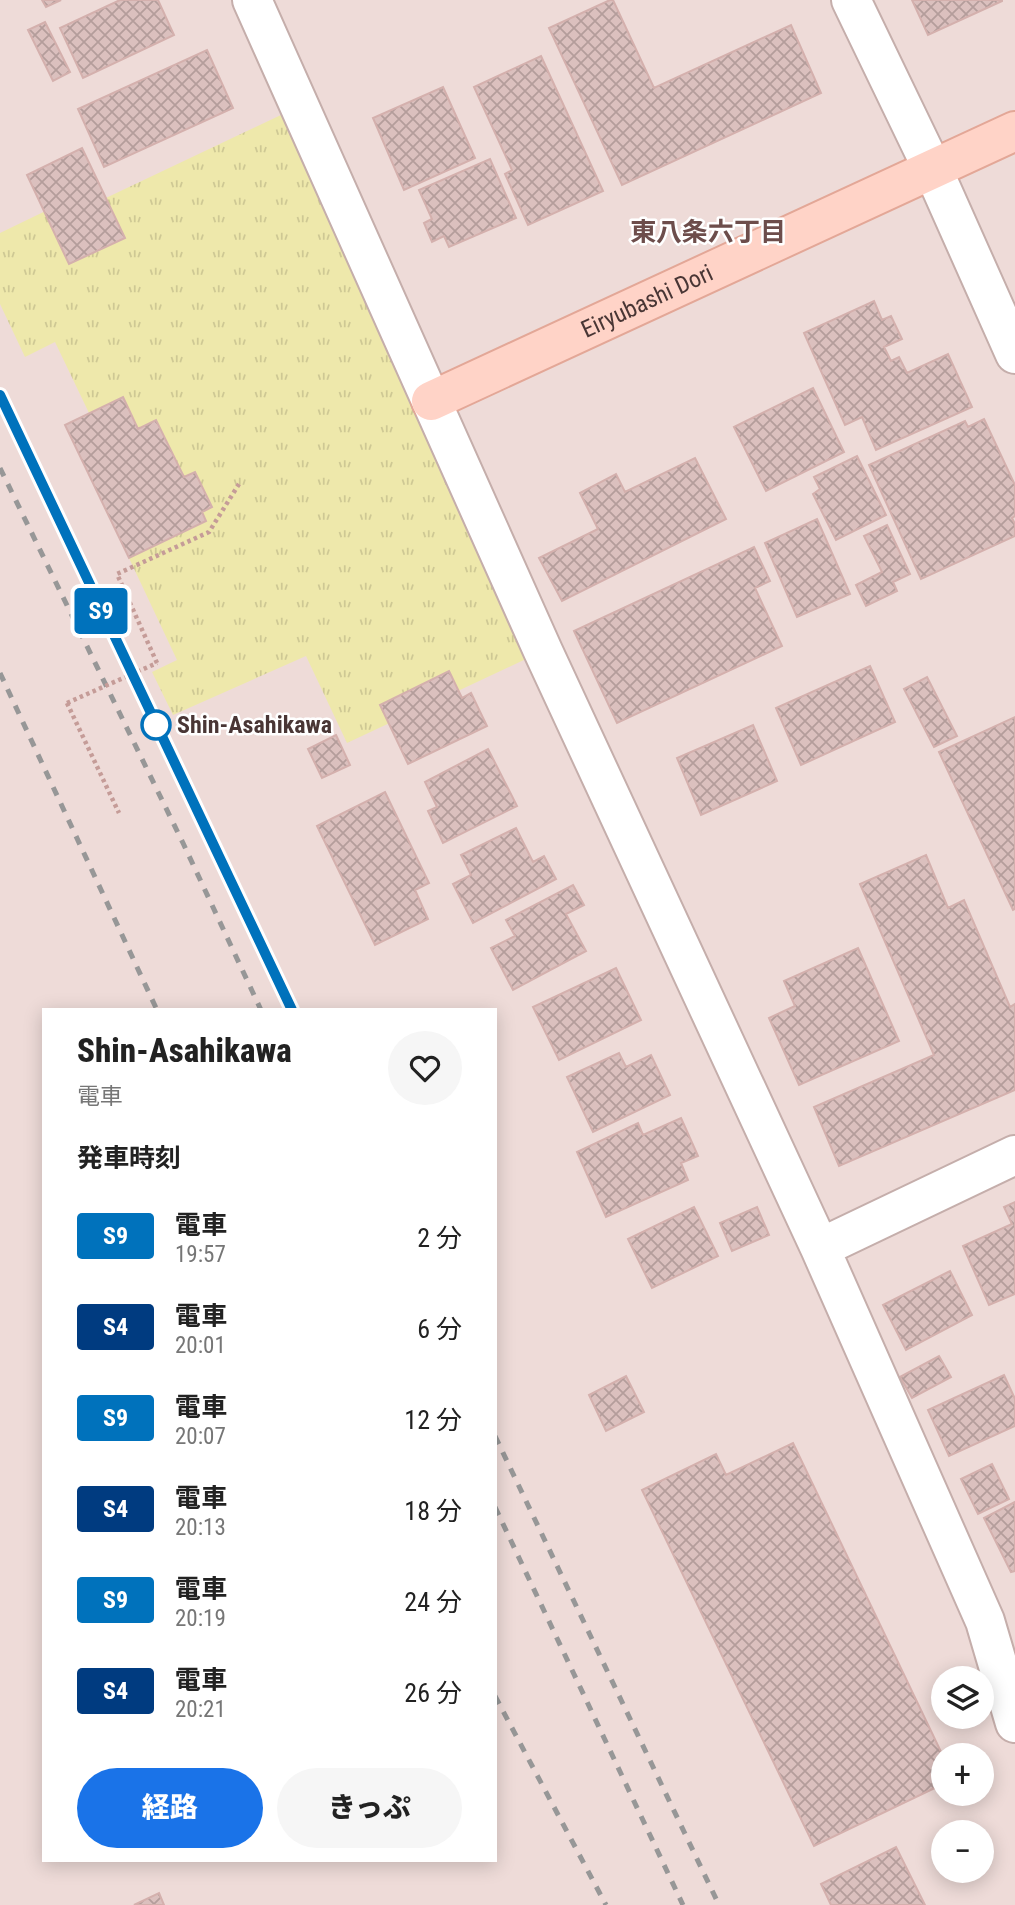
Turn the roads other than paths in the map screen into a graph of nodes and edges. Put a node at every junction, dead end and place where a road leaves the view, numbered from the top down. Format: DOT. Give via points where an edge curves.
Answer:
graph roads {
  1 [pos="252,0"];
  2 [pos="851,0"];
  3 [pos="1015,131"];
  4 [pos="933,170"];
  5 [pos="1015,354"];
  6 [pos="431,401"];
  7 [pos="1015,1156"];
  8 [pos="820,1248"];
  9 [pos="1015,1723"];
  1 -- 6 [label="street"];
  2 -- 4 [label="street"];
  3 -- 4 [label="main road, Eiryubashi Dori"];
  4 -- 5 [label="street"];
  4 -- 6 [label="main road, Eiryubashi Dori"];
  6 -- 8 [label="street"];
  7 -- 8 [label="street"];
  8 -- 9 [label="street" via="985,1621"];
}
